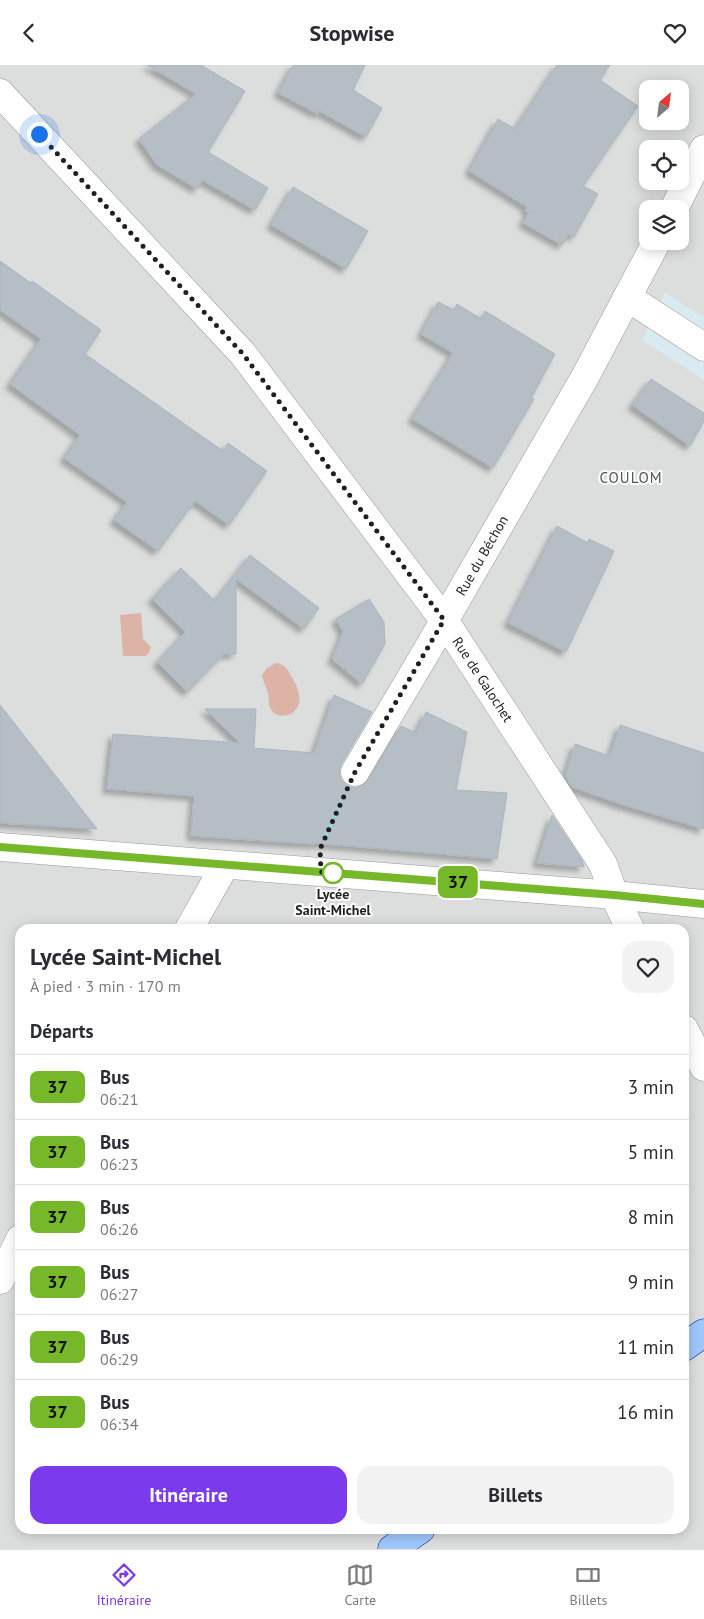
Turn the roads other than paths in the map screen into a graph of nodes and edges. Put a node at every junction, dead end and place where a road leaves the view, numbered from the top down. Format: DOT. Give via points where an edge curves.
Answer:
graph roads {
  1 [pos="0,93"];
  2 [pos="704,149"];
  3 [pos="678,200"];
  4 [pos="652,250"];
  5 [pos="627,297"];
  6 [pos="704,347"];
  7 [pos="444,620"];
  8 [pos="355,772"];
  9 [pos="0,847"];
  10 [pos="225,865"];
  11 [pos="614,895"];
  12 [pos="704,904"];
  13 [pos="192,924"];
  14 [pos="628,924"];
  15 [pos="689,1038"];
  16 [pos="704,1067"];
  17 [pos="15,1250"];
  18 [pos="0,1281"];
  19 [pos="704,1333"];
  20 [pos="689,1344"];
  21 [pos="414,1534"];
  22 [pos="392,1549"];
  1 -- 7 [label="street, Rue de Galochet" via="243,354"];
  2 -- 3 [label="street"];
  4 -- 5 [label="street, Rue du Béchon"];
  5 -- 6 [label="street"];
  5 -- 7 [label="street, Rue du Béchon" via="585,377"];
  7 -- 8 [label="street, Rue du Béchon"];
  7 -- 11 [label="street, Rue de Galochet" via="602,864"];
  9 -- 10 [label="street"];
  10 -- 11 [label="street"];
  10 -- 13 [label="street"];
  11 -- 12 [label="street"];
  11 -- 14 [label="street, Rue de Galochet"];
  15 -- 16 [label="street"];
  17 -- 18 [label="street"];
  19 -- 20 [label="main road"];
  21 -- 22 [label="main road"];
}
